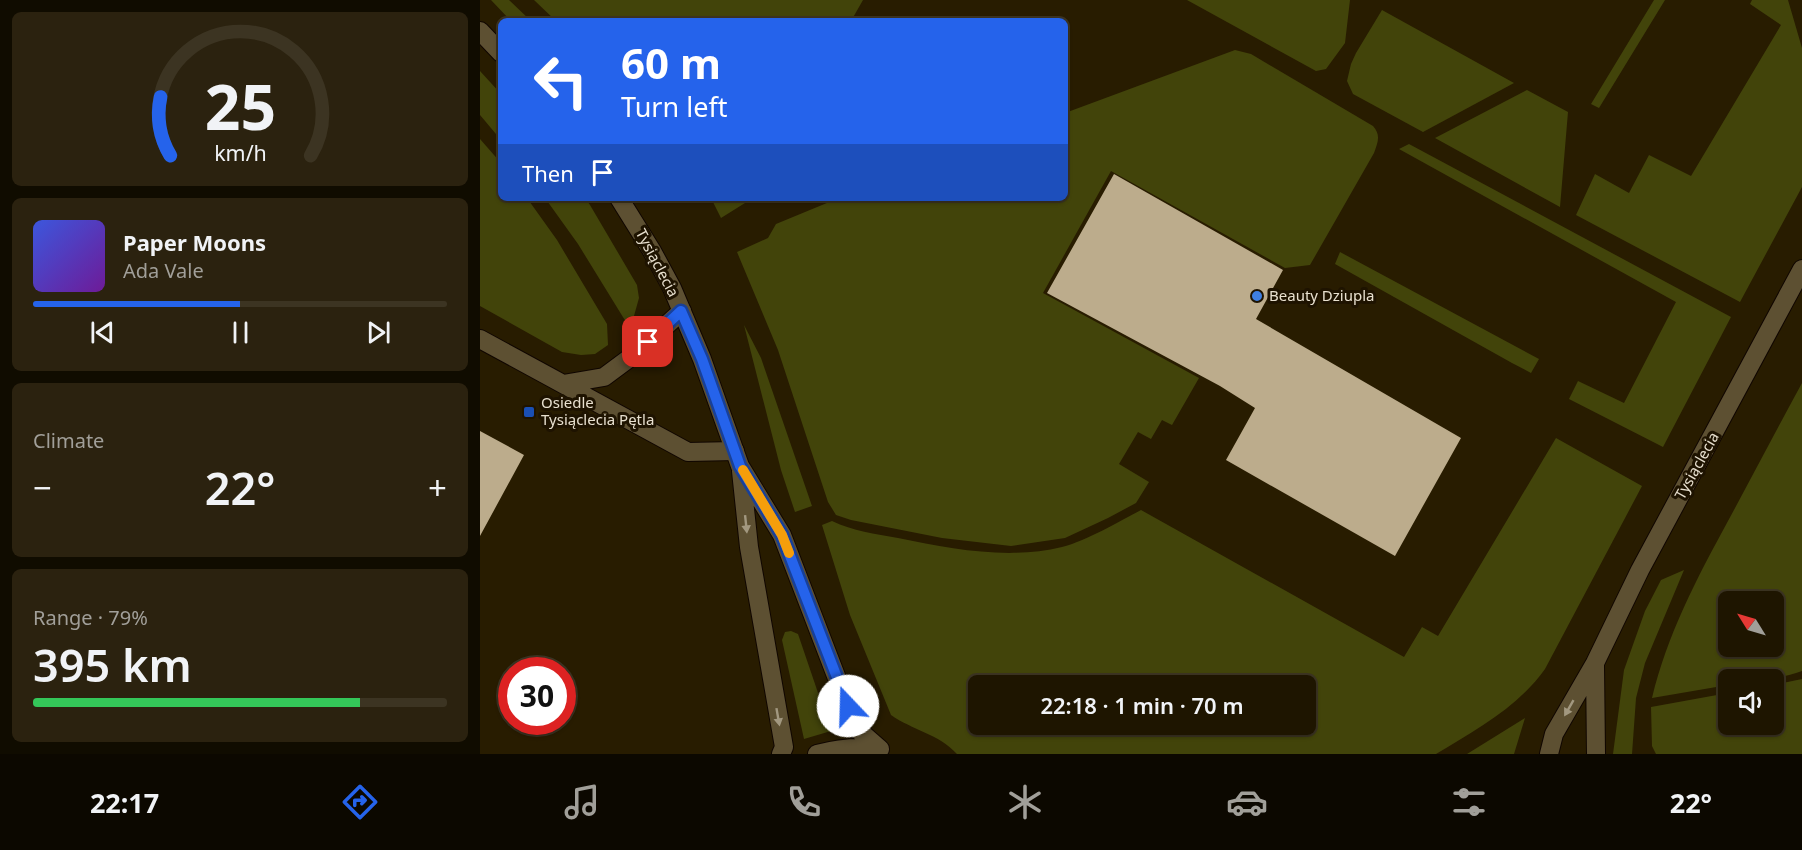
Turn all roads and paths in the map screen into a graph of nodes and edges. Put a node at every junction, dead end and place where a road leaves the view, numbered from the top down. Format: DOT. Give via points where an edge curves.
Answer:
graph roads {
  1 [pos="480,31"];
  2 [pos="498,50"];
  3 [pos="621,201"];
  4 [pos="1802,269"];
  5 [pos="681,311"];
  6 [pos="480,339"];
  7 [pos="563,384"];
  8 [pos="737,458"];
  9 [pos="1594,663"];
  10 [pos="885,752"];
  11 [pos="782,754"];
  12 [pos="817,754"];
  13 [pos="1549,754"];
  14 [pos="1596,754"];
  1 -- 2 [label="street"];
  3 -- 5 [label="street, Tysiąclecia" via="652,251"];
  4 -- 9 [label="street, Tysiąclecia"];
  5 -- 7 [label="street" via="604,377"];
  5 -- 8 [label="street, Tysiąclecia"];
  6 -- 7 [label="street"];
  7 -- 8 [label="street" via="688,452"];
  8 -- 10 [label="street, Tysiąclecia" via="782,535 856,728"];
  8 -- 11 [label="street, Tysiąclecia, one-way" via="784,747"];
  9 -- 13 [label="street, Tysiąclecia, one-way" via="1554,734"];
  9 -- 14 [label="street, Tysiąclecia"];
  10 -- 12 [label="street" via="858,747"];
}
